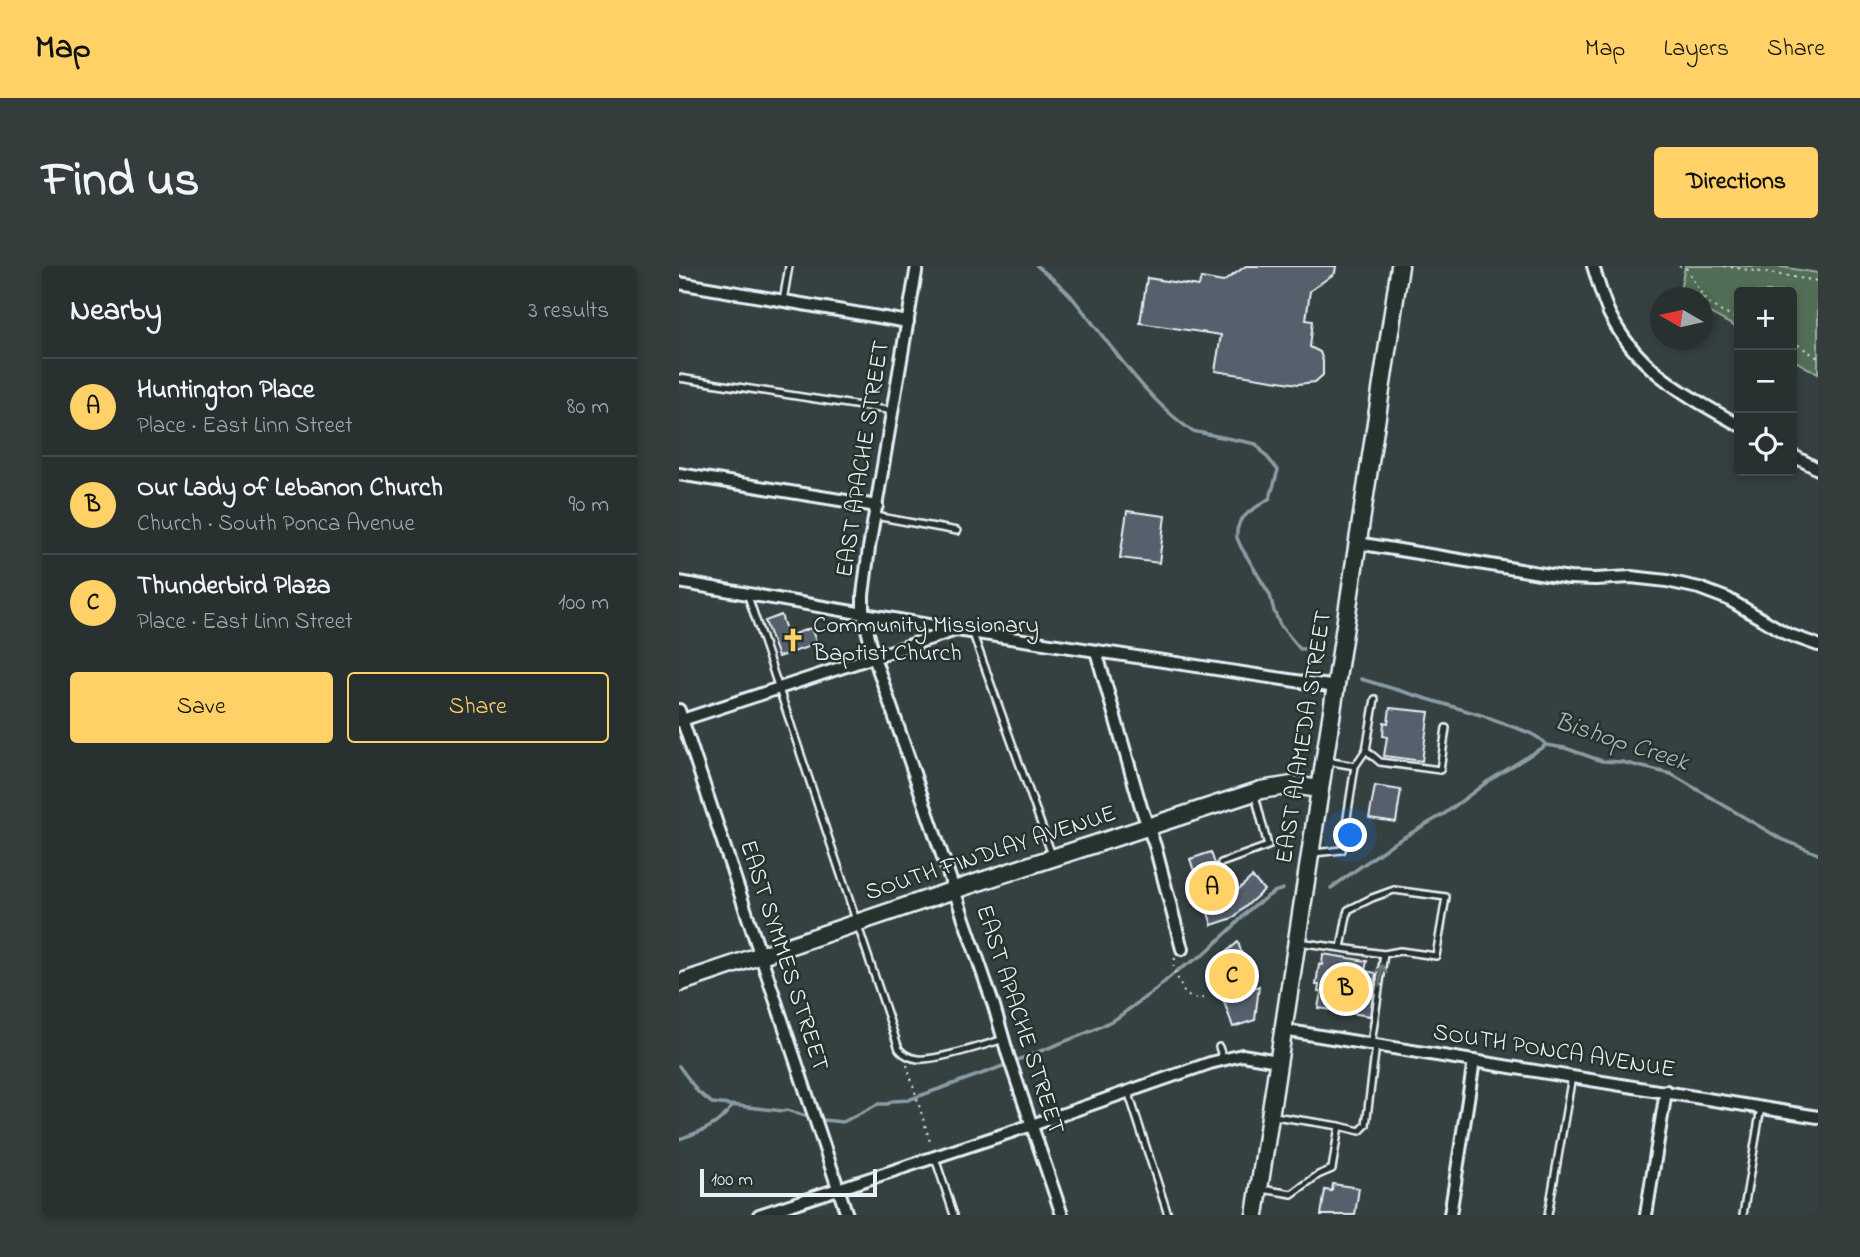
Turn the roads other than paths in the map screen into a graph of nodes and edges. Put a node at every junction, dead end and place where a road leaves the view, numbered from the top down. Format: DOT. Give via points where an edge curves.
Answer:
graph roads {
  1 [pos="789,266"];
  2 [pos="917,266"];
  3 [pos="1400,266"];
  4 [pos="1593,266"];
  5 [pos="679,283"];
  6 [pos="783,301"];
  7 [pos="908,322"];
  8 [pos="679,378"];
  9 [pos="893,411"];
  10 [pos="1734,422"];
  11 [pos="1797,458"];
  12 [pos="1818,469"];
  13 [pos="679,474"];
  14 [pos="876,511"];
  15 [pos="957,531"];
  16 [pos="1357,543"];
  17 [pos="679,582"];
  18 [pos="747,593"];
  19 [pos="863,613"];
  20 [pos="957,630"];
  21 [pos="973,632"];
  22 [pos="1818,645"];
  23 [pos="1096,651"];
  24 [pos="874,657"];
  25 [pos="1336,687"];
  26 [pos="778,689"];
  27 [pos="1374,699"];
  28 [pos="680,717"];
  29 [pos="1446,728"];
  30 [pos="1366,750"];
  31 [pos="1325,761"];
  32 [pos="1356,766"];
  33 [pos="1320,789"];
  34 [pos="1254,792"];
  35 [pos="1149,826"];
  36 [pos="1311,854"];
  37 [pos="1053,858"];
  38 [pos="1221,863"];
  39 [pos="954,890"];
  40 [pos="857,923"];
  41 [pos="1297,942"];
  42 [pos="1341,948"];
  43 [pos="1182,949"];
  44 [pos="1384,954"];
  45 [pos="761,955"];
  46 [pos="679,983"];
  47 [pos="1283,1030"];
  48 [pos="1004,1039"];
  49 [pos="1374,1044"];
  50 [pos="1219,1047"];
  51 [pos="1223,1059"];
  52 [pos="1278,1060"];
  53 [pos="1474,1061"];
  54 [pos="1572,1076"];
  55 [pos="1128,1091"];
  56 [pos="1666,1091"];
  57 [pos="1761,1107"];
  58 [pos="1270,1115"];
  59 [pos="1818,1116"];
  60 [pos="1032,1125"];
  61 [pos="1339,1126"];
  62 [pos="935,1157"];
  63 [pos="1259,1188"];
  64 [pos="838,1189"];
  65 [pos="759,1215"];
  66 [pos="847,1215"];
  67 [pos="954,1215"];
  68 [pos="1062,1215"];
  69 [pos="1168,1215"];
  70 [pos="1255,1215"];
  71 [pos="1450,1215"];
  72 [pos="1548,1215"];
  73 [pos="1646,1215"];
  74 [pos="1743,1215"];
  1 -- 6 [label="lane"];
  2 -- 7 [label="street, EAST APACHE STREET"];
  3 -- 16 [label="main road, EAST ALAMEDA STREET"];
  4 -- 10 [label="street" via="1609,312 1642,360 1668,383"];
  5 -- 6 [label="street"];
  6 -- 7 [label="street"];
  7 -- 9 [label="street, EAST APACHE STREET"];
  8 -- 9 [label="lane"];
  9 -- 14 [label="street, EAST APACHE STREET"];
  11 -- 12 [label="street"];
  13 -- 14 [label="street"];
  14 -- 15 [label="lane"];
  14 -- 19 [label="street, EAST APACHE STREET"];
  16 -- 22 [label="street" via="1583,580 1631,577 1686,584 1728,599 1787,634"];
  16 -- 25 [label="main road, EAST ALAMEDA STREET"];
  17 -- 18 [label="street"];
  18 -- 19 [label="street"];
  18 -- 26 [label="lane"];
  19 -- 20 [label="street"];
  19 -- 24 [label="street, EAST APACHE STREET"];
  20 -- 21 [label="street"];
  20 -- 24 [label="street"];
  21 -- 23 [label="street"];
  21 -- 37 [label="lane"];
  23 -- 25 [label="street"];
  23 -- 35 [label="street"];
  24 -- 26 [label="street"];
  24 -- 39 [label="street, EAST APACHE STREET"];
  25 -- 31 [label="main road, EAST ALAMEDA STREET"];
  26 -- 28 [label="street"];
  26 -- 40 [label="lane"];
  27 -- 30 [label="lane"];
  28 -- 45 [label="street, EAST SYMMES STREET"];
  29 -- 30 [label="lane" via="1440,770 1380,762"];
  30 -- 32 [label="lane"];
  31 -- 32 [label="lane"];
  31 -- 33 [label="main road, EAST ALAMEDA STREET"];
  32 -- 36 [label="lane" via="1342,850"];
  33 -- 34 [label="main road, SOUTH FINDLAY AVENUE" via="1292,785"];
  33 -- 36 [label="main road, EAST ALAMEDA STREET"];
  34 -- 35 [label="main road, SOUTH FINDLAY AVENUE"];
  34 -- 38 [label="lane" via="1268,846"];
  35 -- 37 [label="main road, SOUTH FINDLAY AVENUE"];
  35 -- 43 [label="street"];
  36 -- 41 [label="main road, EAST ALAMEDA STREET"];
  37 -- 39 [label="main road, SOUTH FINDLAY AVENUE"];
  39 -- 40 [label="main road, SOUTH FINDLAY AVENUE"];
  39 -- 48 [label="street, EAST APACHE STREET"];
  40 -- 45 [label="main road, SOUTH FINDLAY AVENUE"];
  40 -- 48 [label="lane" via="904,1054 925,1059"];
  41 -- 42 [label="lane"];
  41 -- 47 [label="main road, EAST ALAMEDA STREET"];
  42 -- 44 [label="lane"];
  42 -- 44 [label="lane" via="1348,910 1372,898 1394,890 1446,897 1436,956 1400,951"];
  49 -- 44 [label="lane, one-way"];
  45 -- 46 [label="main road, SOUTH FINDLAY AVENUE"];
  45 -- 64 [label="street, EAST SYMMES STREET"];
  47 -- 49 [label="street, SOUTH PONCA AVENUE"];
  47 -- 52 [label="main road, EAST ALAMEDA STREET"];
  48 -- 60 [label="street, EAST APACHE STREET"];
  49 -- 53 [label="street, SOUTH PONCA AVENUE"];
  49 -- 61 [label="lane" via="1366,1125 1360,1131"];
  50 -- 51 [label="lane"];
  51 -- 52 [label="street" via="1242,1055"];
  51 -- 55 [label="street"];
  52 -- 58 [label="main road, EAST ALAMEDA STREET"];
  53 -- 54 [label="street, SOUTH PONCA AVENUE"];
  53 -- 71 [label="street"];
  54 -- 56 [label="street, SOUTH PONCA AVENUE"];
  54 -- 72 [label="lane"];
  55 -- 60 [label="street"];
  55 -- 69 [label="lane"];
  56 -- 57 [label="street, SOUTH PONCA AVENUE"];
  56 -- 73 [label="street"];
  57 -- 59 [label="street, SOUTH PONCA AVENUE"];
  57 -- 74 [label="lane"];
  58 -- 61 [label="lane"];
  58 -- 63 [label="main road, EAST ALAMEDA STREET"];
  60 -- 62 [label="street"];
  60 -- 68 [label="street, EAST APACHE STREET"];
  61 -- 63 [label="lane" via="1332,1168 1292,1194"];
  62 -- 64 [label="street"];
  62 -- 67 [label="lane"];
  63 -- 70 [label="main road, EAST ALAMEDA STREET"];
  64 -- 65 [label="street"];
  64 -- 66 [label="street, EAST SYMMES STREET"];
}
